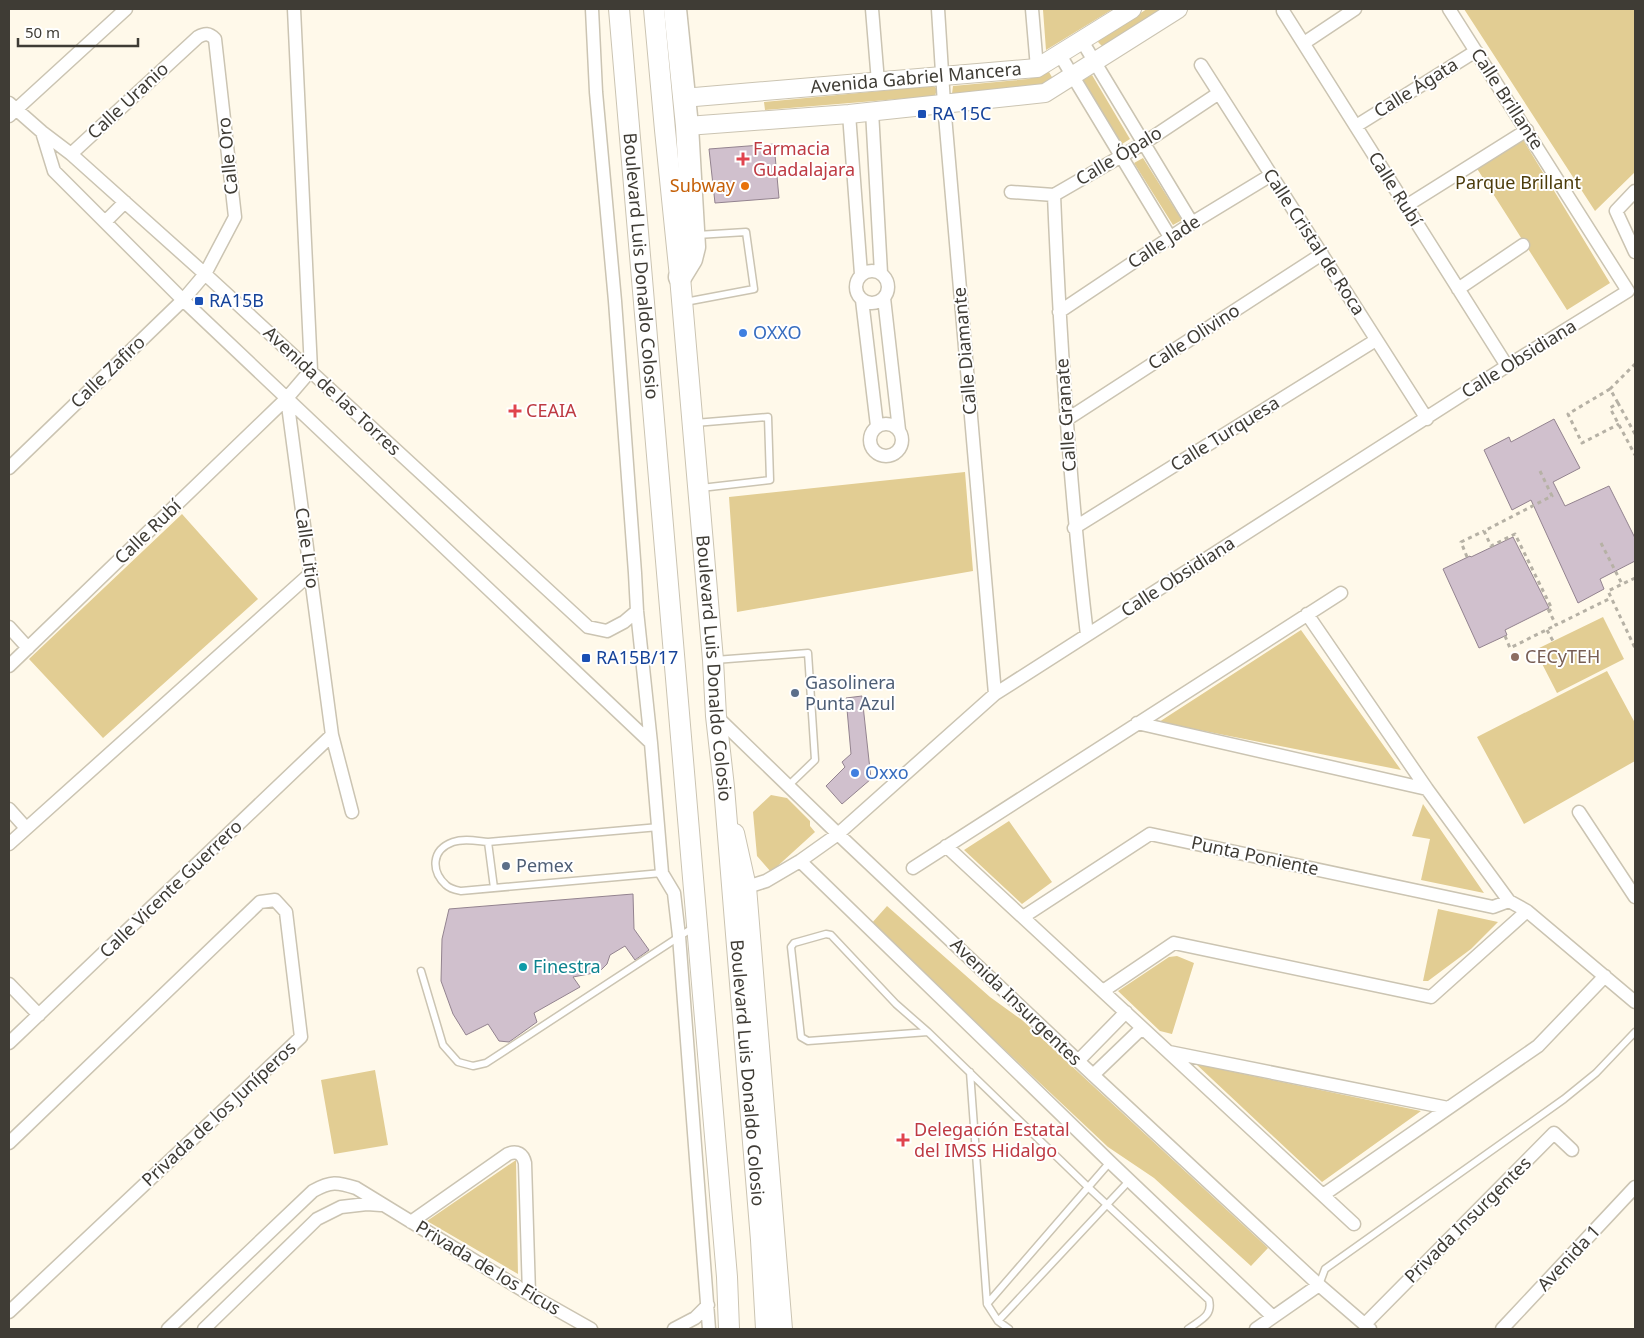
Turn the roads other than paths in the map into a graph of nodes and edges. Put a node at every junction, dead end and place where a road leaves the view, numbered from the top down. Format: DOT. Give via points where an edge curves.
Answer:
graph roads {
  1 [pos="126,9"];
  2 [pos="294,9"];
  3 [pos="592,9"];
  4 [pos="619,9"];
  5 [pos="654,9"];
  6 [pos="675,9"];
  7 [pos="872,9"];
  8 [pos="938,9"];
  9 [pos="1032,9"];
  10 [pos="1132,9"];
  11 [pos="1178,9"];
  12 [pos="1355,9"];
  13 [pos="1449,9"];
  14 [pos="1283,11"];
  15 [pos="210,34"];
  16 [pos="1082,41"];
  17 [pos="1304,43"];
  18 [pos="1476,51"];
  19 [pos="1060,55"];
  20 [pos="1095,62"];
  21 [pos="1201,65"];
  22 [pos="1037,68"];
  23 [pos="943,76"];
  24 [pos="1073,76"];
  25 [pos="878,82"];
  26 [pos="760,92"];
  27 [pos="1219,93"];
  28 [pos="683,98"];
  29 [pos="944,104"];
  30 [pos="11,109"];
  31 [pos="872,111"];
  32 [pos="849,114"];
  33 [pos="763,121"];
  34 [pos="687,126"];
  35 [pos="1356,126"];
  36 [pos="1527,130"];
  37 [pos="42,132"];
  38 [pos="1144,142"];
  39 [pos="71,154"];
  40 [pos="1121,156"];
  41 [pos="1271,175"];
  42 [pos="1635,191"];
  43 [pos="1011,192"];
  44 [pos="1054,195"];
  45 [pos="125,202"];
  46 [pos="1406,206"];
  47 [pos="105,222"];
  48 [pos="1192,223"];
  49 [pos="693,235"];
  50 [pos="1170,237"];
  51 [pos="1523,245"];
  52 [pos="1635,252"];
  53 [pos="1322,254"];
  54 [pos="881,273"];
  55 [pos="205,274"];
  56 [pos="861,274"];
  57 [pos="680,277"];
  58 [pos="1458,289"];
  59 [pos="1628,291"];
  60 [pos="884,298"];
  61 [pos="183,300"];
  62 [pos="862,300"];
  63 [pos="683,302"];
  64 [pos="1059,312"];
  65 [pos="1376,340"];
  66 [pos="1507,366"];
  67 [pos="311,370"];
  68 [pos="288,398"];
  69 [pos="1427,419"];
  70 [pos="1066,420"];
  71 [pos="693,423"];
  72 [pos="877,426"];
  73 [pos="899,430"];
  74 [pos="9,468"];
  75 [pos="698,488"];
  76 [pos="1074,528"];
  77 [pos="311,573"];
  78 [pos="1340,593"];
  79 [pos="637,611"];
  80 [pos="1307,614"];
  81 [pos="9,627"];
  82 [pos="1087,635"];
  83 [pos="28,648"];
  84 [pos="713,660"];
  85 [pos="9,666"];
  86 [pos="995,694"];
  87 [pos="716,716"];
  88 [pos="1137,724"];
  89 [pos="332,734"];
  90 [pos="651,743"];
  91 [pos="788,786"];
  92 [pos="724,787"];
  93 [pos="1427,789"];
  94 [pos="9,809"];
  95 [pos="352,812"];
  96 [pos="1580,812"];
  97 [pos="659,827"];
  98 [pos="26,828"];
  99 [pos="838,834"];
  100 [pos="488,842"];
  101 [pos="9,844"];
  102 [pos="946,846"];
  103 [pos="800,861"];
  104 [pos="913,868"];
  105 [pos="662,873"];
  106 [pos="747,887"];
  107 [pos="494,888"];
  108 [pos="1633,889"];
  109 [pos="1509,902"];
  110 [pos="1527,911"];
  111 [pos="1023,917"];
  112 [pos="697,925"];
  113 [pos="679,936"];
  114 [pos="421,970"];
  115 [pos="1605,976"];
  116 [pos="9,984"];
  117 [pos="1103,991"];
  118 [pos="1635,1002"];
  119 [pos="1126,1012"];
  120 [pos="39,1015"];
  121 [pos="1142,1028"];
  122 [pos="928,1032"];
  123 [pos="1635,1032"];
  124 [pos="9,1043"];
  125 [pos="1169,1052"];
  126 [pos="1078,1061"];
  127 [pos="970,1072"];
  128 [pos="1093,1075"];
  129 [pos="1448,1108"];
  130 [pos="9,1143"];
  131 [pos="1572,1150"];
  132 [pos="1110,1162"];
  133 [pos="1129,1181"];
  134 [pos="1088,1187"];
  135 [pos="1635,1188"];
  136 [pos="1323,1195"];
  137 [pos="1107,1204"];
  138 [pos="385,1206"];
  139 [pos="411,1222"];
  140 [pos="1354,1224"];
  141 [pos="1319,1284"];
  142 [pos="529,1294"];
  143 [pos="987,1304"];
  144 [pos="708,1306"];
  145 [pos="9,1312"];
  146 [pos="1273,1317"];
  147 [pos="998,1321"];
  148 [pos="1368,1327"];
  149 [pos="168,1329"];
  150 [pos="204,1329"];
  151 [pos="592,1329"];
  152 [pos="674,1329"];
  153 [pos="710,1329"];
  154 [pos="729,1329"];
  155 [pos="766,1329"];
  156 [pos="783,1329"];
  157 [pos="1009,1329"];
  158 [pos="1188,1329"];
  159 [pos="1256,1329"];
  160 [pos="1502,1329"];
  1 -- 30 [label="street"];
  2 -- 67 [label="street"];
  3 -- 79 [label="street"];
  4 -- 112 [label="main road, Boulevard Luis Donaldo Colosio"];
  5 -- 57 [label="main road, Boulevard Luis Donaldo Colosio"];
  6 -- 28 [label="highway"];
  7 -- 25 [label="street"];
  8 -- 23 [label="street, Calle Diamante"];
  9 -- 22 [label="street"];
  10 -- 16 [label="street, Avenida Gabriel Mancera"];
  11 -- 20 [label="street, Avenida Gabriel Mancera"];
  12 -- 17 [label="street"];
  13 -- 18 [label="street, Calle Brillante"];
  14 -- 17 [label="street, Calle Rubí"];
  15 -- 39 [label="street, Calle Uranio" via="198,37"];
  15 -- 55 [label="street, Calle Oro" via="216,44 235,217"];
  16 -- 19 [label="street, Avenida Gabriel Mancera"];
  16 -- 20 [label="street"];
  17 -- 35 [label="street, Calle Rubí"];
  18 -- 35 [label="street, Calle Ágata"];
  18 -- 36 [label="street, Calle Brillante"];
  19 -- 22 [label="street, Avenida Gabriel Mancera"];
  19 -- 24 [label="street"];
  20 -- 24 [label="street, Avenida Gabriel Mancera"];
  20 -- 38 [label="street"];
  21 -- 27 [label="street, Calle Cristal de Roca"];
  22 -- 23 [label="street, Avenida Gabriel Mancera"];
  23 -- 25 [label="street, Avenida Gabriel Mancera"];
  23 -- 29 [label="street, Calle Diamante"];
  24 -- 29 [label="street, Avenida Gabriel Mancera" via="1045,93"];
  24 -- 40 [label="street"];
  25 -- 26 [label="street, Avenida Gabriel Mancera"];
  26 -- 28 [label="street, Avenida Gabriel Mancera"];
  26 -- 33 [label="street"];
  27 -- 38 [label="street, Calle Ópalo"];
  27 -- 41 [label="street, Calle Cristal de Roca"];
  28 -- 34 [label="highway"];
  29 -- 31 [label="street, Avenida Gabriel Mancera"];
  29 -- 86 [label="street, Calle Diamante"];
  30 -- 37 [label="street, Avenida de las Torres"];
  31 -- 32 [label="street, Avenida Gabriel Mancera"];
  31 -- 54 [label="street"];
  32 -- 33 [label="street, Avenida Gabriel Mancera"];
  32 -- 56 [label="street"];
  33 -- 34 [label="street, Avenida Gabriel Mancera"];
  34 -- 49 [label="highway"];
  35 -- 46 [label="street, Calle Rubí"];
  36 -- 46 [label="street"];
  36 -- 59 [label="street, Calle Brillante"];
  37 -- 39 [label="street, Avenida de las Torres"];
  37 -- 47 [label="street" via="54,171"];
  38 -- 40 [label="street, Calle Ópalo"];
  38 -- 48 [label="street"];
  39 -- 45 [label="street, Avenida de las Torres"];
  40 -- 44 [label="street, Calle Ópalo"];
  40 -- 50 [label="street"];
  41 -- 48 [label="street, Calle Jade"];
  41 -- 53 [label="street, Calle Cristal de Roca"];
  42 -- 52 [label="street" via="1616,211"];
  43 -- 44 [label="street"];
  44 -- 64 [label="street, Calle Granate"];
  45 -- 47 [label="street"];
  45 -- 55 [label="street, Avenida de las Torres"];
  46 -- 58 [label="street, Calle Rubí"];
  47 -- 61 [label="street"];
  48 -- 50 [label="street, Calle Jade"];
  49 -- 57 [label="highway" via="691,259"];
  49 -- 63 [label="lane" via="746,232 754,289"];
  50 -- 64 [label="street, Calle Jade"];
  51 -- 58 [label="street"];
  53 -- 65 [label="street, Calle Cristal de Roca"];
  53 -- 70 [label="street, Calle Olivino"];
  54 -- 56 [label="street" via="871,270"];
  54 -- 60 [label="street" via="888,285"];
  55 -- 61 [label="street, Calle Zafiro"];
  55 -- 67 [label="street, Avenida de las Torres"];
  56 -- 62 [label="street" via="856,287"];
  57 -- 63 [label="main road, Boulevard Luis Donaldo Colosio"];
  58 -- 66 [label="street, Calle Rubí"];
  59 -- 66 [label="street, Calle Obsidiana"];
  60 -- 62 [label="street" via="870,303"];
  60 -- 73 [label="street"];
  61 -- 68 [label="street"];
  61 -- 74 [label="street, Calle Zafiro"];
  62 -- 72 [label="street"];
  63 -- 71 [label="main road, Boulevard Luis Donaldo Colosio"];
  64 -- 70 [label="street, Calle Granate"];
  65 -- 69 [label="street, Calle Cristal de Roca"];
  65 -- 76 [label="street, Calle Turquesa"];
  66 -- 69 [label="street, Calle Obsidiana"];
  67 -- 68 [label="street"];
  67 -- 79 [label="street, Avenida de las Torres" via="588,627 607,631"];
  68 -- 77 [label="street, Calle Litio"];
  68 -- 83 [label="street, Calle Rubí"];
  68 -- 90 [label="street"];
  69 -- 82 [label="street, Calle Obsidiana"];
  70 -- 76 [label="street, Calle Granate"];
  71 -- 75 [label="main road, Boulevard Luis Donaldo Colosio"];
  71 -- 75 [label="lane" via="768,417 770,480"];
  72 -- 73 [label="street" via="892,425"];
  72 -- 73 [label="street" via="872,432 871,447 884,456 898,452 902,444"];
  75 -- 84 [label="main road, Boulevard Luis Donaldo Colosio"];
  76 -- 82 [label="street, Calle Granate"];
  77 -- 89 [label="street, Calle Litio"];
  77 -- 98 [label="street"];
  78 -- 80 [label="street"];
  79 -- 90 [label="street"];
  80 -- 88 [label="street"];
  80 -- 93 [label="street"];
  81 -- 83 [label="street"];
  82 -- 86 [label="street, Calle Obsidiana"];
  83 -- 85 [label="street, Calle Rubí"];
  84 -- 87 [label="main road, Boulevard Luis Donaldo Colosio"];
  84 -- 91 [label="lane" via="808,653 815,760"];
  86 -- 99 [label="street, Calle Obsidiana"];
  87 -- 91 [label="street, Avenida Insurgentes"];
  87 -- 92 [label="main road, Boulevard Luis Donaldo Colosio"];
  88 -- 93 [label="street"];
  88 -- 102 [label="street"];
  89 -- 95 [label="street, Calle Litio"];
  89 -- 120 [label="street, Calle Vicente Guerrero"];
  90 -- 97 [label="street"];
  91 -- 99 [label="street, Avenida Insurgentes"];
  92 -- 106 [label="street"];
  92 -- 155 [label="main road, Boulevard Luis Donaldo Colosio"];
  93 -- 109 [label="street"];
  94 -- 98 [label="street"];
  96 -- 108 [label="street"];
  97 -- 100 [label="lane"];
  97 -- 105 [label="street"];
  98 -- 101 [label="street"];
  99 -- 103 [label="street, Calle Obsidiana"];
  99 -- 126 [label="street, Avenida Insurgentes"];
  100 -- 107 [label="lane"];
  100 -- 107 [label="lane" via="452,842 435,858 436,871 447,887 461,891"];
  102 -- 104 [label="street"];
  102 -- 111 [label="street"];
  103 -- 106 [label="street, Calle Obsidiana" via="766,881"];
  103 -- 132 [label="street"];
  105 -- 107 [label="lane"];
  105 -- 113 [label="street" via="674,892"];
  106 -- 156 [label="street"];
  109 -- 110 [label="street"];
  109 -- 111 [label="street, Punta Poniente" via="1493,907 1150,834"];
  110 -- 115 [label="street"];
  110 -- 117 [label="street" via="1431,997 1174,943"];
  111 -- 117 [label="street"];
  112 -- 113 [label="lane"];
  112 -- 154 [label="main road, Boulevard Luis Donaldo Colosio"];
  113 -- 114 [label="lane" via="486,1063 473,1066 458,1062 443,1045"];
  113 -- 144 [label="street"];
  115 -- 118 [label="street"];
  115 -- 129 [label="street" via="1538,1046"];
  116 -- 120 [label="street"];
  117 -- 119 [label="street"];
  119 -- 121 [label="street"];
  119 -- 126 [label="street"];
  120 -- 124 [label="street, Calle Vicente Guerrero"];
  121 -- 125 [label="street"];
  121 -- 128 [label="street"];
  122 -- 122 [label="lane" via="896,1004 831,935 794,942 801,1036 804,1039"];
  122 -- 127 [label="lane"];
  123 -- 141 [label="lane" via="1596,1073 1564,1099 1325,1269"];
  125 -- 129 [label="street"];
  125 -- 136 [label="street"];
  126 -- 128 [label="street, Avenida Insurgentes"];
  127 -- 134 [label="lane"];
  127 -- 143 [label="lane"];
  128 -- 141 [label="street, Avenida Insurgentes"];
  129 -- 136 [label="street"];
  130 -- 145 [label="street, Privada de los Juníperos" via="260,902 275,900 286,912 301,1037"];
  131 -- 148 [label="street, Privada Insurgentes" via="1554,1133"];
  132 -- 133 [label="street"];
  132 -- 134 [label="lane"];
  133 -- 137 [label="lane"];
  133 -- 146 [label="street"];
  134 -- 137 [label="lane"];
  134 -- 143 [label="lane"];
  135 -- 160 [label="street, Avenida 1"];
  136 -- 140 [label="street"];
  137 -- 147 [label="lane"];
  137 -- 158 [label="lane" via="1209,1300 1209,1314"];
  138 -- 139 [label="street, Privada de los Ficus"];
  138 -- 149 [label="street, Privada de los Ficus" via="340,1182 326,1184 313,1191"];
  138 -- 150 [label="street" via="342,1207 317,1219"];
  139 -- 142 [label="street, Privada de los Ficus"];
  139 -- 142 [label="street" via="508,1154 520,1153 525,1163"];
  141 -- 146 [label="street"];
  141 -- 148 [label="street, Avenida Insurgentes"];
  142 -- 151 [label="street, Privada de los Ficus"];
  143 -- 147 [label="lane"];
  144 -- 152 [label="street"];
  144 -- 153 [label="street"];
  146 -- 159 [label="street"];
  147 -- 157 [label="lane"];
}
